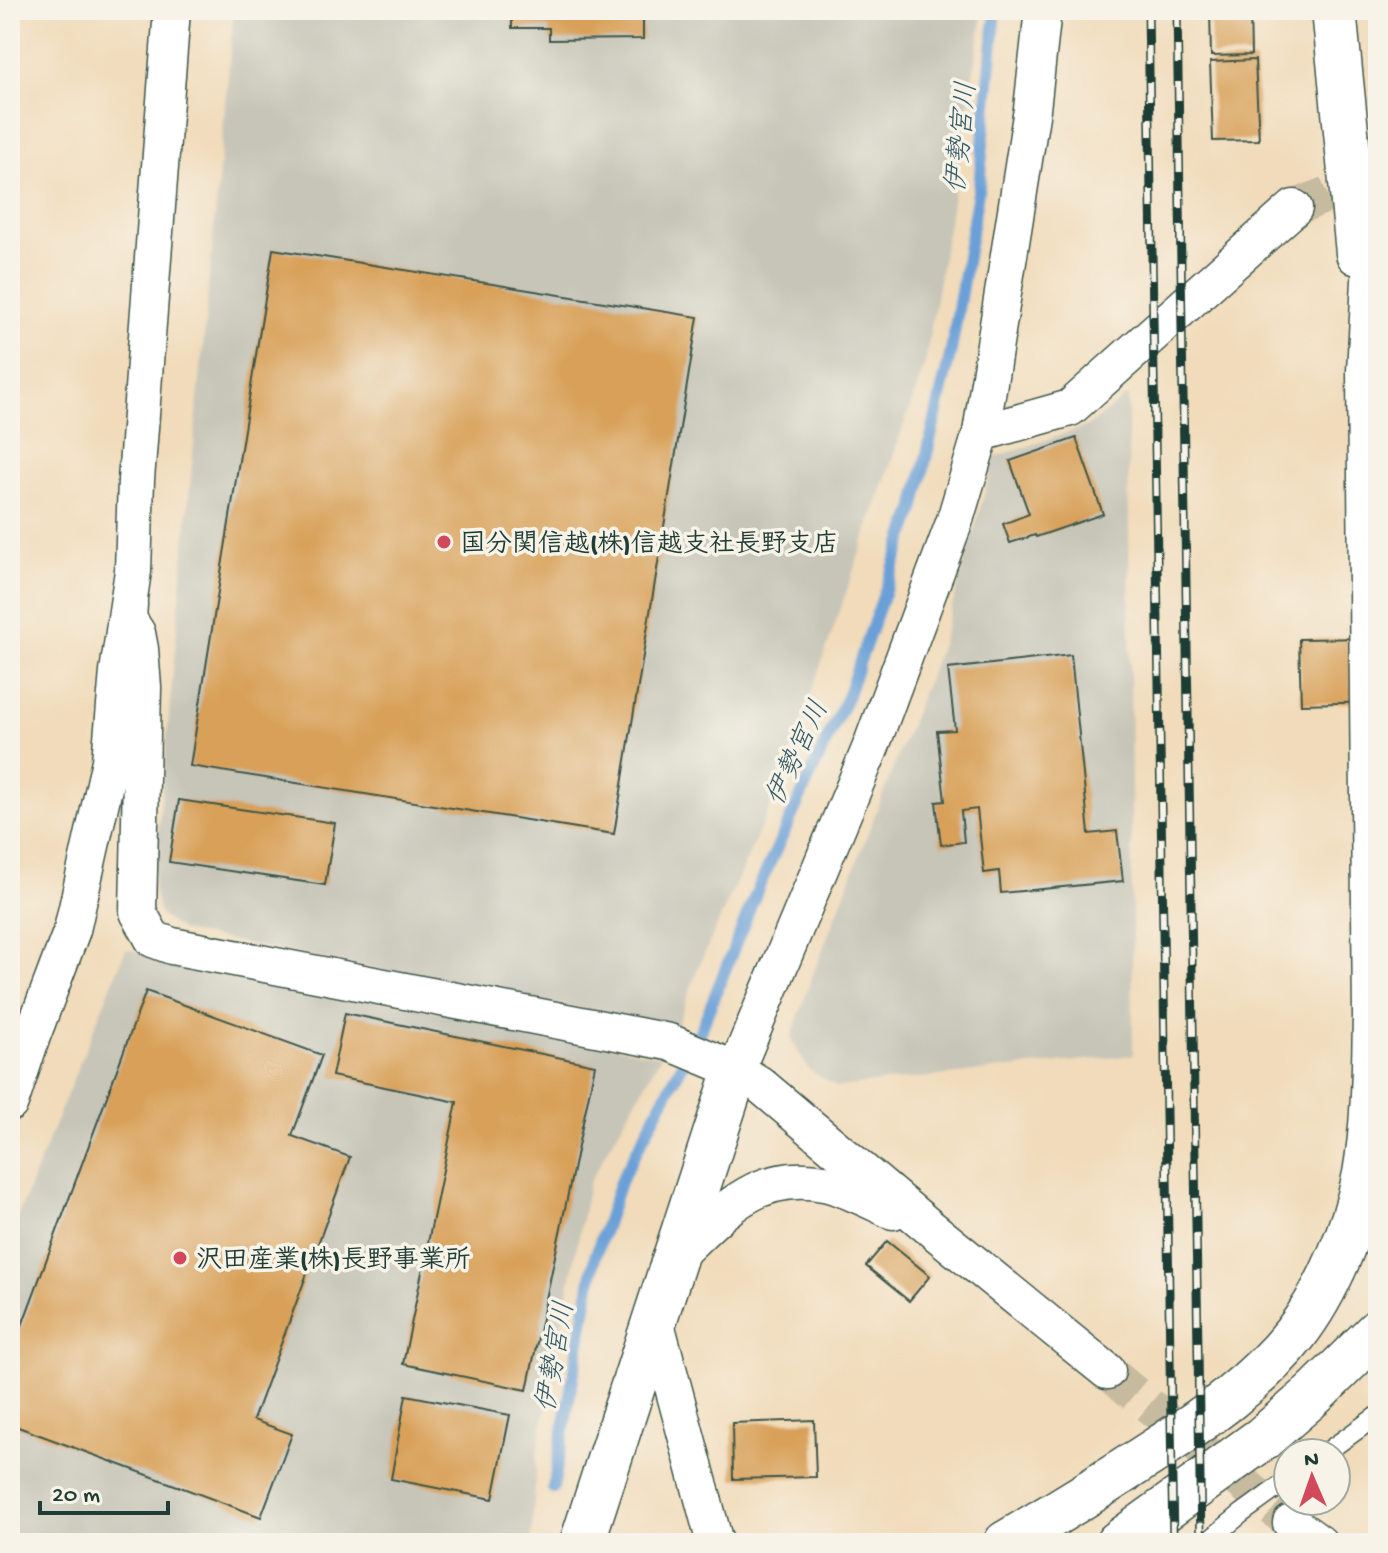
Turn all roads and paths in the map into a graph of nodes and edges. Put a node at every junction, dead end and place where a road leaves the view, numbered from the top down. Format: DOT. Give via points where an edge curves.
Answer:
graph roads {
  1 [pos="172,10"];
  2 [pos="1043,10"];
  3 [pos="1334,10"];
  4 [pos="1294,208"];
  5 [pos="1378,209"];
  6 [pos="1369,371"];
  7 [pos="981,433"];
  8 [pos="129,604"];
  9 [pos="720,1064"];
  10 [pos="10,1103"];
  11 [pos="928,1226"];
  12 [pos="676,1256"];
  13 [pos="655,1320"];
  14 [pos="1378,1331"];
  15 [pos="1107,1371"];
  16 [pos="1378,1415"];
  17 [pos="1347,1437"];
  18 [pos="1217,1470"];
  19 [pos="1104,1484"];
  20 [pos="1272,1492"];
  21 [pos="582,1543"];
  22 [pos="715,1543"];
  23 [pos="984,1543"];
  24 [pos="1006,1543"];
  25 [pos="1095,1543"];
  26 [pos="1118,1543"];
  27 [pos="1206,1543"];
  1 -- 8 [label="street"];
  2 -- 7 [label="street"];
  3 -- 6 [label="main road"];
  4 -- 7 [label="street" via="1070,408"];
  5 -- 6 [label="main road"];
  6 -- 19 [label="main road" via="1375,1016 1365,1174 1349,1232 1296,1333 1215,1411"];
  7 -- 9 [label="street" via="954,523 870,749"];
  8 -- 9 [label="street" via="143,687 138,912 153,939 669,1042"];
  8 -- 10 [label="street" via="110,761 72,930"];
  9 -- 11 [label="street" via="759,1084"];
  9 -- 12 [label="main road"];
  11 -- 12 [label="street" via="826,1183 791,1180 756,1189 727,1207"];
  11 -- 15 [label="street"];
  12 -- 13 [label="main road"];
  13 -- 21 [label="main road"];
  13 -- 22 [label="street"];
  14 -- 18 [label="main road" via="1314,1394"];
  16 -- 17 [label="lane"];
  18 -- 25 [label="main road"];
  18 -- 26 [label="main road"];
  19 -- 23 [label="main road"];
  19 -- 24 [label="main road"];
  20 -- 27 [label="lane"];
}
